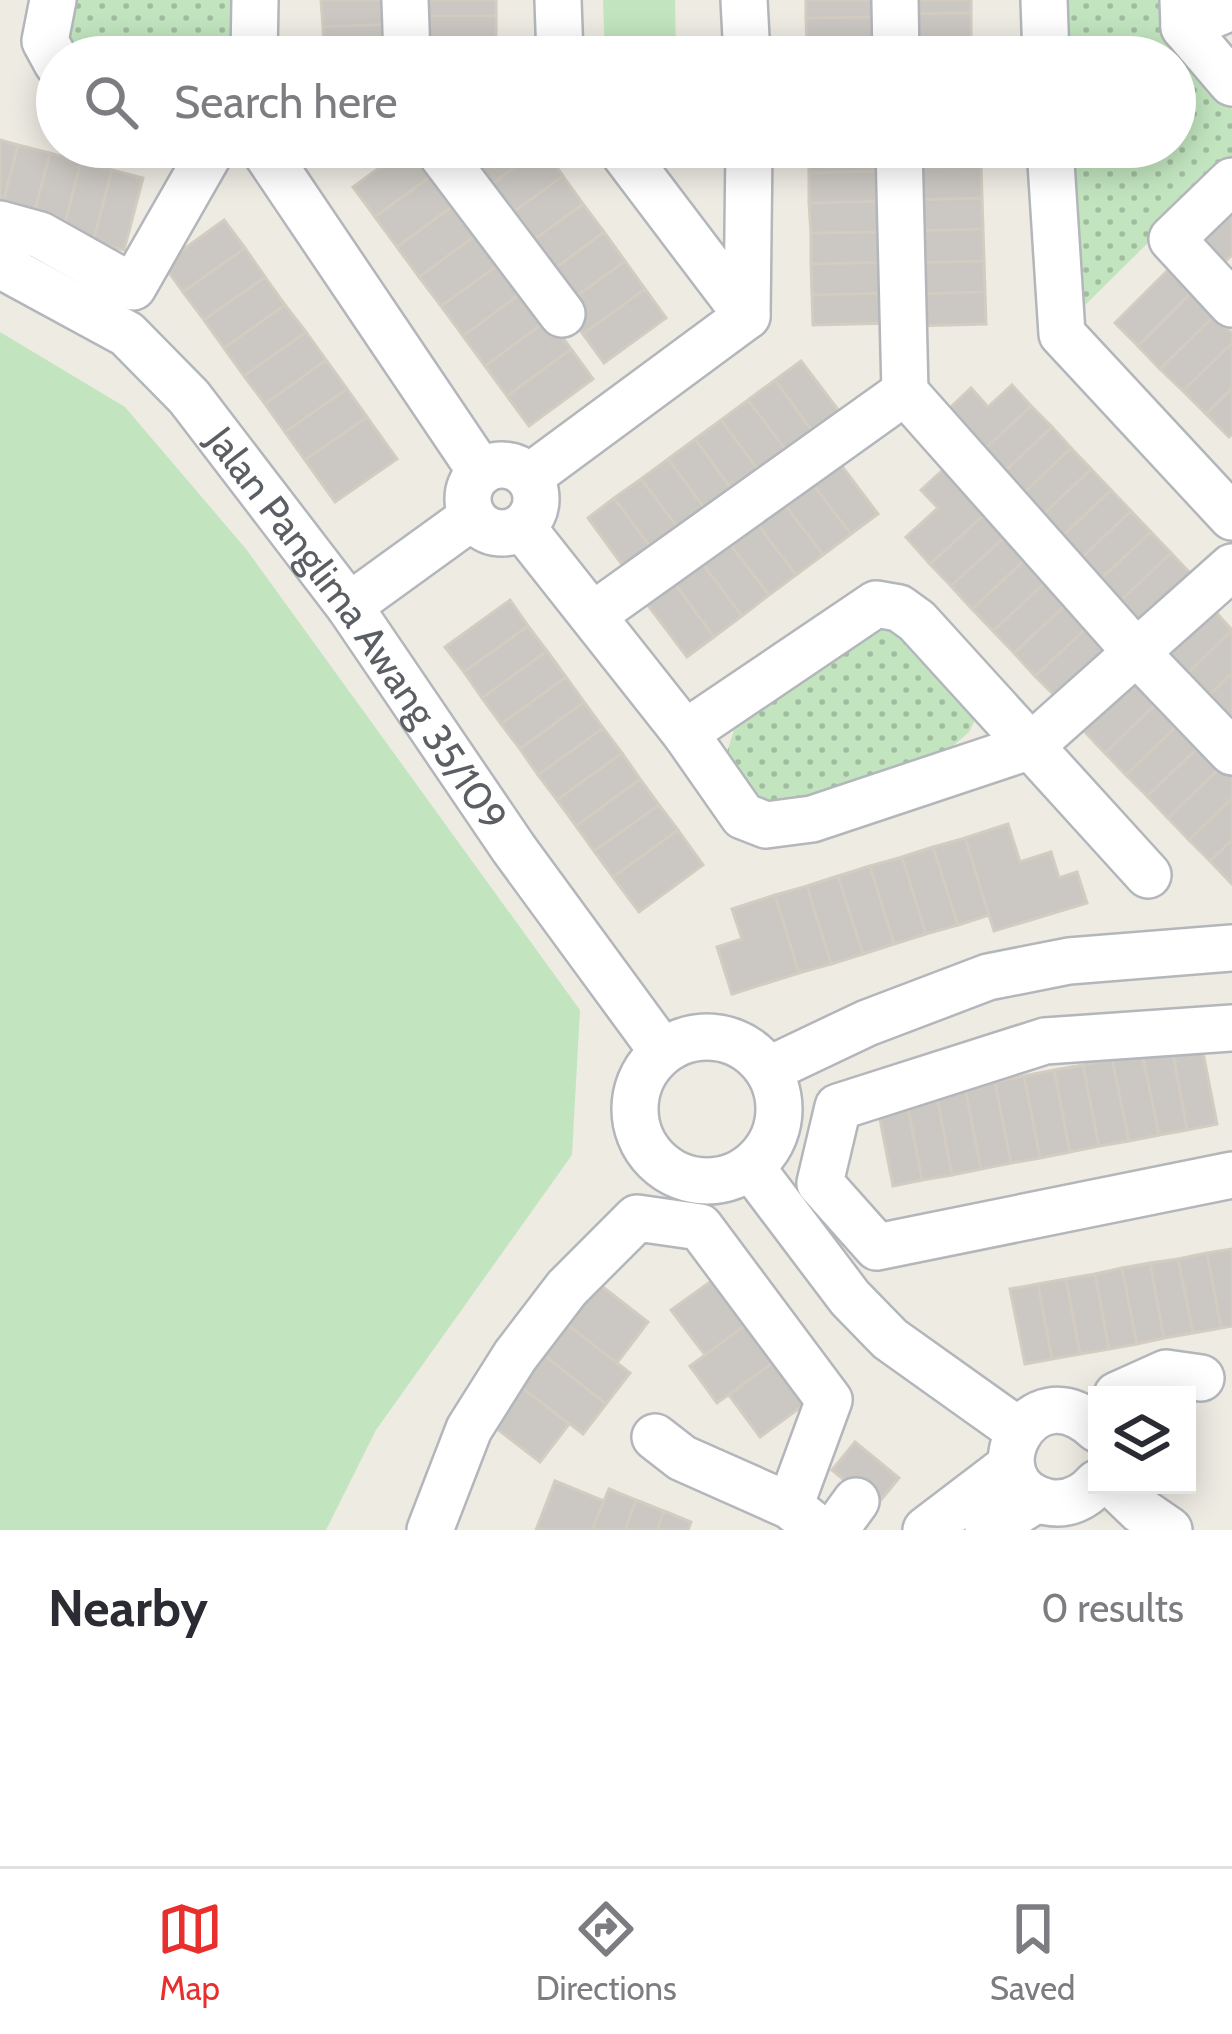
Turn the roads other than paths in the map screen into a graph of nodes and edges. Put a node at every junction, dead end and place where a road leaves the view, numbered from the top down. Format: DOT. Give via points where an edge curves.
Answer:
graph roads {
  1 [pos="53,0"];
  2 [pos="255,0"];
  3 [pos="406,0"];
  4 [pos="558,0"];
  5 [pos="744,0"];
  6 [pos="895,0"];
  7 [pos="1044,0"];
  8 [pos="1232,7"];
  9 [pos="1183,13"];
  10 [pos="46,36"];
  11 [pos="254,36"];
  12 [pos="407,36"];
  13 [pos="559,36"];
  14 [pos="746,36"];
  15 [pos="896,36"];
  16 [pos="1045,36"];
  17 [pos="1232,83"];
  18 [pos="201,168"];
  19 [pos="287,168"];
  20 [pos="452,168"];
  21 [pos="636,168"];
  22 [pos="750,168"];
  23 [pos="899,168"];
  24 [pos="1052,168"];
  25 [pos="1232,182"];
  26 [pos="751,205"];
  27 [pos="675,219"];
  28 [pos="0,224"];
  29 [pos="0,265"];
  30 [pos="1232,304"];
  31 [pos="562,314"];
  32 [pos="747,316"];
  33 [pos="905,392"];
  34 [pos="481,472"];
  35 [pos="529,477"];
  36 [pos="472,517"];
  37 [pos="1232,517"];
  38 [pos="523,527"];
  39 [pos="1232,567"];
  40 [pos="349,606"];
  41 [pos="593,615"];
  42 [pos="1136,652"];
  43 [pos="686,734"];
  44 [pos="1030,746"];
  45 [pos="1232,752"];
  46 [pos="1148,875"];
  47 [pos="1232,948"];
  48 [pos="1232,1028"];
  49 [pos="662,1051"];
  50 [pos="768,1070"];
  51 [pos="751,1167"];
  52 [pos="1232,1175"];
  53 [pos="1207,1382"];
  54 [pos="1137,1386"];
  55 [pos="1088,1414"];
  56 [pos="655,1438"];
  57 [pos="1022,1465"];
  58 [pos="1088,1492"];
  59 [pos="1123,1494"];
  60 [pos="805,1518"];
  61 [pos="434,1529"];
  62 [pos="926,1530"];
  63 [pos="988,1530"];
  64 [pos="1168,1530"];
  1 -- 10 [label="street"];
  2 -- 11 [label="street"];
  3 -- 12 [label="street"];
  4 -- 13 [label="street"];
  5 -- 14 [label="street"];
  6 -- 15 [label="street"];
  7 -- 16 [label="street"];
  8 -- 9 [label="street"];
  9 -- 17 [label="street"];
  18 -- 28 [label="street" via="133,287 40,236"];
  19 -- 34 [label="street"];
  20 -- 31 [label="street"];
  21 -- 27 [label="street"];
  22 -- 26 [label="street"];
  23 -- 33 [label="street"];
  24 -- 37 [label="street" via="1062,334"];
  25 -- 30 [label="street" via="1172,239"];
  26 -- 27 [label="street" via="741,228 725,236"];
  26 -- 32 [label="street"];
  27 -- 32 [label="street"];
  29 -- 40 [label="street, Jalan Panglima Awang 35/109" via="127,334 190,397"];
  32 -- 35 [label="street"];
  33 -- 41 [label="street"];
  33 -- 42 [label="street"];
  34 -- 35 [label="street" via="511,466"];
  34 -- 36 [label="street" via="469,488"];
  35 -- 38 [label="street" via="537,498"];
  36 -- 38 [label="street" via="490,531"];
  36 -- 40 [label="street"];
  38 -- 41 [label="street"];
  39 -- 42 [label="street"];
  40 -- 49 [label="street, Jalan Panglima Awang 35/109"];
  41 -- 43 [label="street"];
  42 -- 44 [label="street"];
  42 -- 45 [label="street"];
  43 -- 44 [label="street" via="743,816 766,826 812,819"];
  43 -- 44 [label="street" via="876,604 917,621"];
  44 -- 46 [label="street"];
  47 -- 50 [label="street" via="1069,961 988,977"];
  48 -- 52 [label="street" via="1045,1041 838,1107 820,1183 878,1246"];
  49 -- 50 [label="street" via="716,1037 740,1044"];
  49 -- 51 [label="street" via="639,1083 635,1106 648,1149 664,1166 707,1181"];
  50 -- 51 [label="street" via="780,1102 778,1127"];
  51 -- 57 [label="street" via="850,1298"];
  53 -- 54 [label="street" via="1166,1373"];
  55 -- 57 [label="street" via="1057,1410 1029,1420"];
  56 -- 60 [label="street"];
  57 -- 58 [label="street" via="1052,1503"];
  57 -- 62 [label="street"];
  57 -- 63 [label="street"];
  59 -- 64 [label="street"];
  60 -- 61 [label="street" via="829,1400 700,1227 638,1218 567,1288 515,1356 469,1429"];
}
